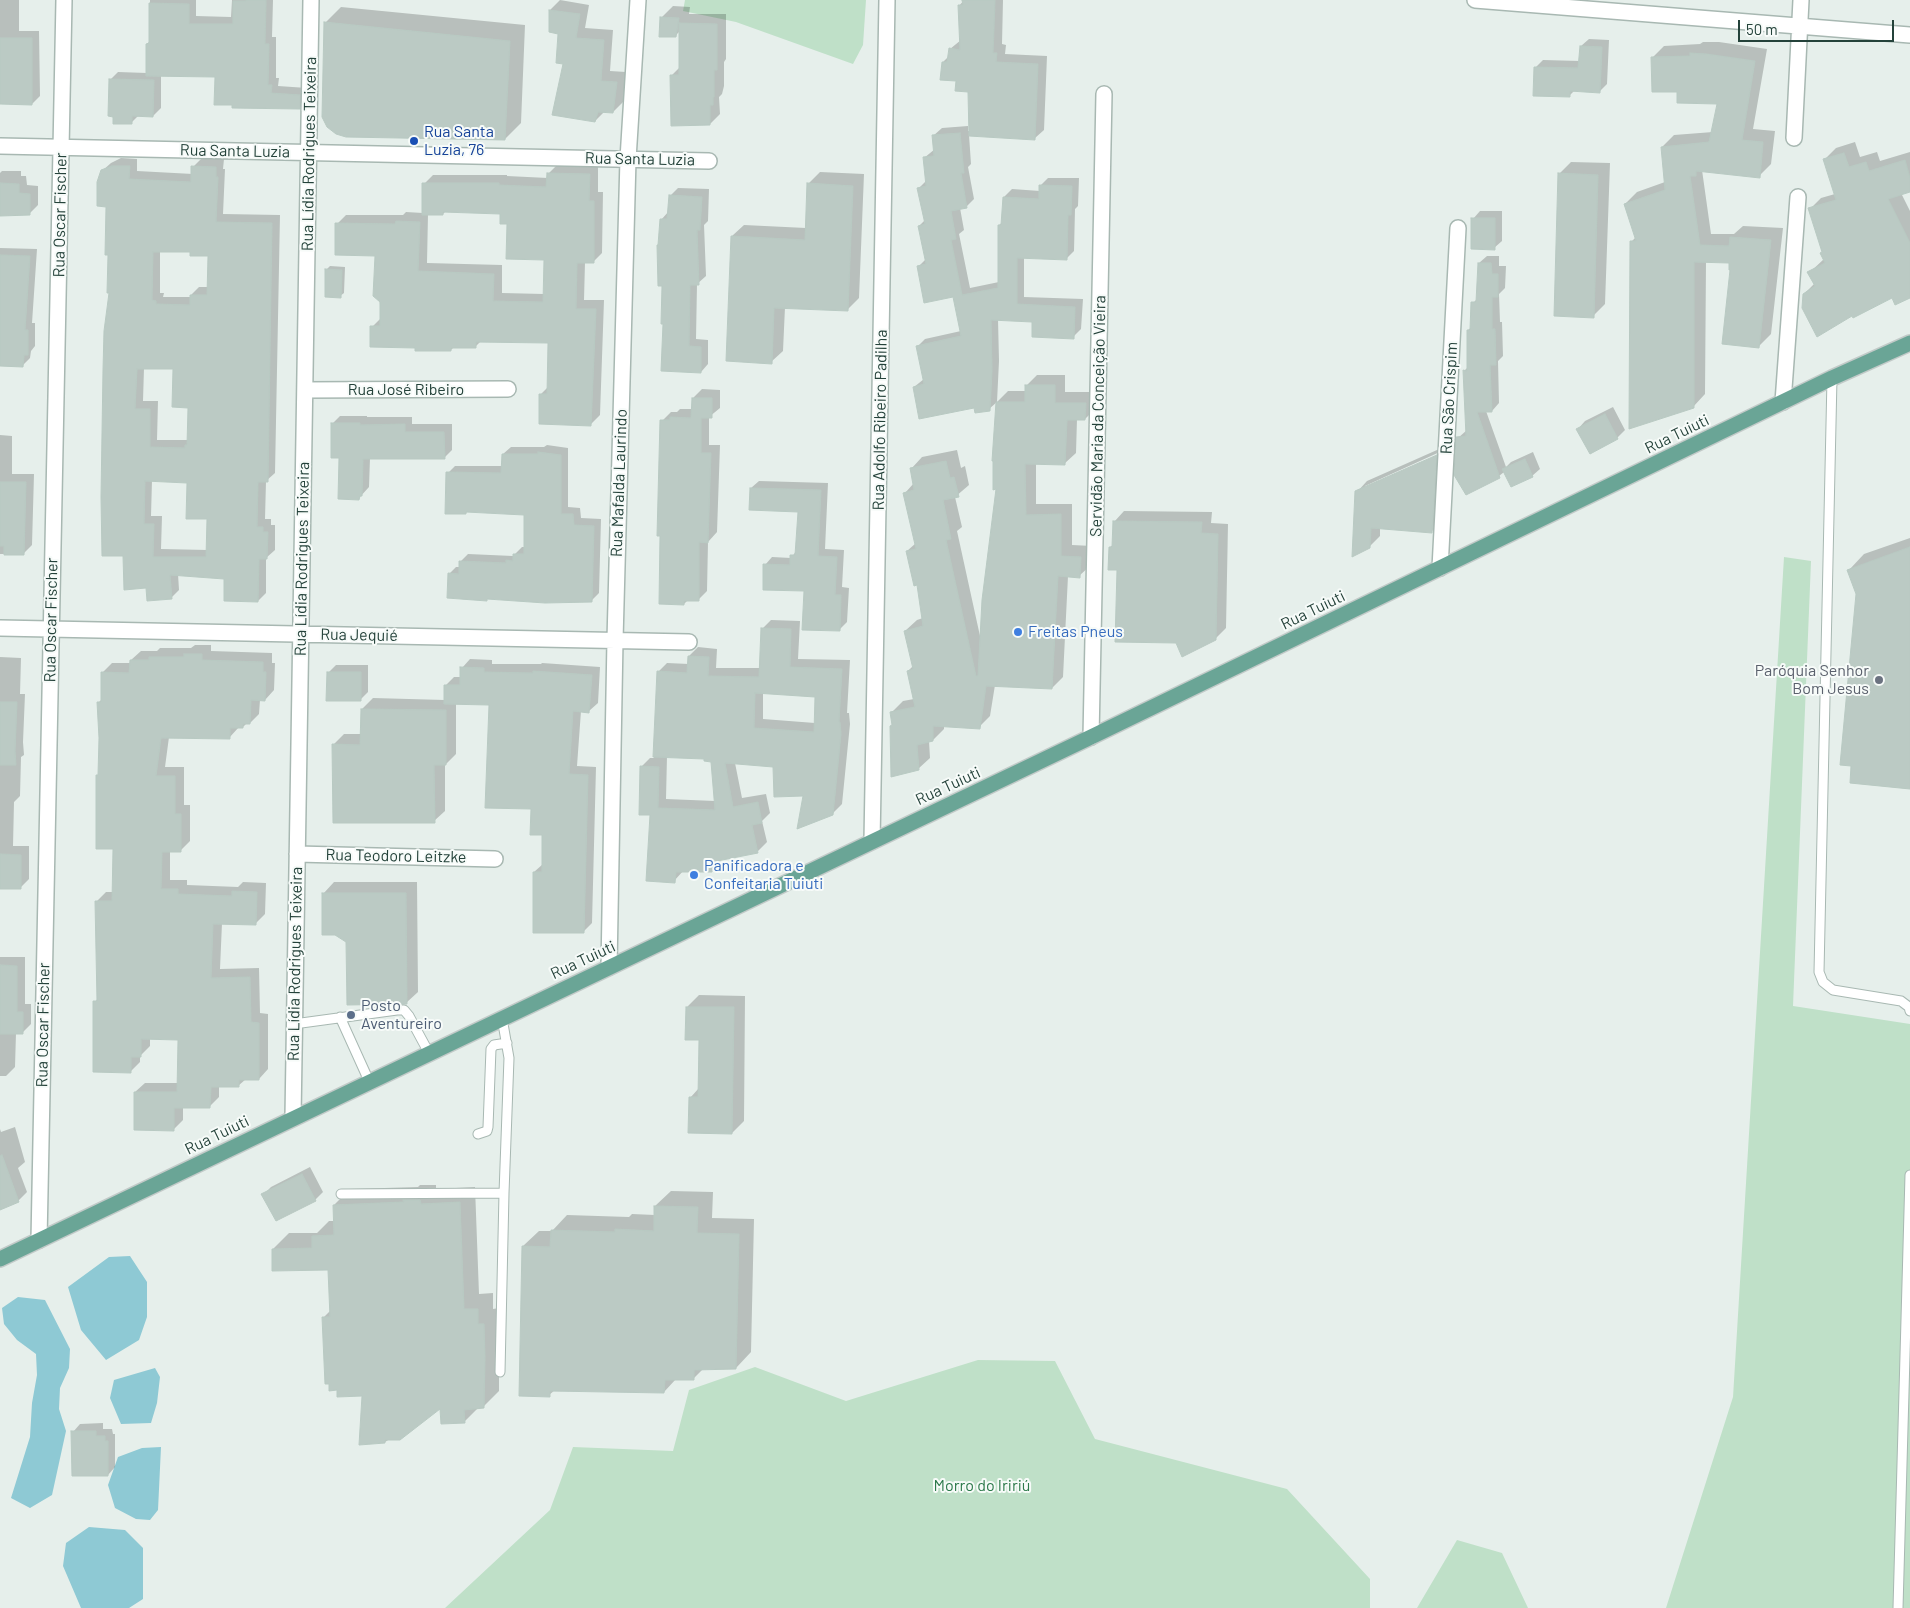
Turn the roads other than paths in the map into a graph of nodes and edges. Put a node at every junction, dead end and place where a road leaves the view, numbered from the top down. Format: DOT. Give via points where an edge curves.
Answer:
graph roads {
  1 [pos="64,0"];
  2 [pos="311,0"];
  3 [pos="638,0"];
  4 [pos="887,0"];
  5 [pos="1475,0"];
  6 [pos="1801,0"];
  7 [pos="1800,26"];
  8 [pos="1910,35"];
  9 [pos="1104,94"];
  10 [pos="1794,138"];
  11 [pos="0,146"];
  12 [pos="61,147"];
  13 [pos="309,152"];
  14 [pos="628,159"];
  15 [pos="709,160"];
  16 [pos="1798,197"];
  17 [pos="1458,228"];
  18 [pos="1910,342"];
  19 [pos="1832,378"];
  20 [pos="508,389"];
  21 [pos="305,390"];
  22 [pos="1783,402"];
  23 [pos="1440,568"];
  24 [pos="0,628"];
  25 [pos="51,629"];
  26 [pos="301,634"];
  27 [pos="615,640"];
  28 [pos="689,642"];
  29 [pos="1091,737"];
  30 [pos="872,841"];
  31 [pos="297,854"];
  32 [pos="495,858"];
  33 [pos="609,967"];
  34 [pos="1910,1011"];
  35 [pos="340,1017"];
  36 [pos="502,1018"];
  37 [pos="294,1024"];
  38 [pos="507,1043"];
  39 [pos="429,1052"];
  40 [pos="370,1081"];
  41 [pos="293,1117"];
  42 [pos="478,1134"];
  43 [pos="1910,1175"];
  44 [pos="504,1193"];
  45 [pos="341,1194"];
  46 [pos="39,1240"];
  47 [pos="0,1259"];
  48 [pos="500,1372"];
  49 [pos="1898,1608"];
  1 -- 12 [label="street, Rua Oscar Fischer"];
  2 -- 13 [label="street, Rua Lídia Rodrigues Teixeira"];
  3 -- 14 [label="street, Rua Mafalda Laurindo"];
  4 -- 30 [label="street, Rua Adolfo Ribeiro Padilha"];
  5 -- 7 [label="street"];
  6 -- 7 [label="street"];
  7 -- 8 [label="street"];
  7 -- 10 [label="street"];
  9 -- 29 [label="street, Servidão Maria da Conceição Vieira"];
  11 -- 12 [label="street, Rua Santa Luzia"];
  12 -- 13 [label="street, Rua Santa Luzia"];
  12 -- 25 [label="street, Rua Oscar Fischer"];
  13 -- 14 [label="street, Rua Santa Luzia"];
  13 -- 21 [label="street, Rua Lídia Rodrigues Teixeira"];
  14 -- 15 [label="street, Rua Santa Luzia"];
  14 -- 27 [label="street, Rua Mafalda Laurindo"];
  16 -- 22 [label="street"];
  17 -- 23 [label="street, Rua São Crispim"];
  18 -- 19 [label="main road, Rua Tuiuti"];
  19 -- 22 [label="main road, Rua Tuiuti"];
  19 -- 34 [label="lane" via="1819,972 1822,982 1834,990 1901,1001"];
  20 -- 21 [label="street, Rua José Ribeiro"];
  21 -- 26 [label="street, Rua Lídia Rodrigues Teixeira"];
  22 -- 23 [label="main road, Rua Tuiuti"];
  23 -- 29 [label="main road, Rua Tuiuti"];
  24 -- 25 [label="street, Rua Jequié"];
  25 -- 26 [label="street, Rua Jequié"];
  25 -- 46 [label="street, Rua Oscar Fischer"];
  26 -- 27 [label="street, Rua Jequié"];
  26 -- 31 [label="street, Rua Lídia Rodrigues Teixeira"];
  27 -- 28 [label="street, Rua Jequié"];
  27 -- 33 [label="street, Rua Mafalda Laurindo"];
  29 -- 30 [label="main road, Rua Tuiuti"];
  30 -- 33 [label="main road, Rua Tuiuti"];
  31 -- 32 [label="street, Rua Teodoro Leitzke"];
  31 -- 37 [label="street, Rua Lídia Rodrigues Teixeira"];
  33 -- 36 [label="main road, Rua Tuiuti"];
  35 -- 37 [label="lane"];
  35 -- 39 [label="lane" via="404,1010"];
  35 -- 40 [label="lane"];
  36 -- 38 [label="lane"];
  36 -- 39 [label="main road, Rua Tuiuti"];
  37 -- 41 [label="street, Rua Lídia Rodrigues Teixeira"];
  38 -- 42 [label="lane" via="494,1045 491,1049 488,1127 487,1131"];
  38 -- 44 [label="lane"];
  39 -- 40 [label="main road, Rua Tuiuti"];
  40 -- 41 [label="main road, Rua Tuiuti"];
  41 -- 46 [label="main road, Rua Tuiuti"];
  43 -- 49 [label="lane"];
  44 -- 45 [label="lane"];
  44 -- 48 [label="lane"];
  46 -- 47 [label="main road, Rua Tuiuti"];
}
